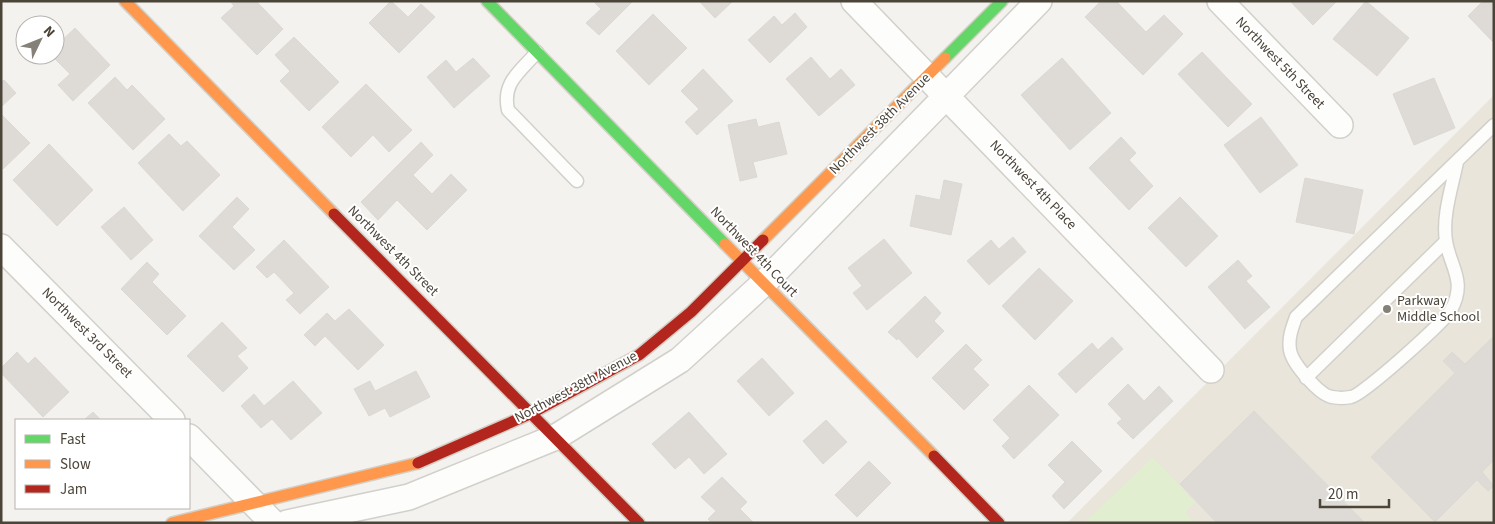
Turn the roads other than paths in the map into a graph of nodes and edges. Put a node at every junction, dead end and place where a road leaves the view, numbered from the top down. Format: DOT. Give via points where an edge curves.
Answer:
graph roads {
  1 [pos="125,1"];
  2 [pos="487,1"];
  3 [pos="854,1"];
  4 [pos="1002,1"];
  5 [pos="1039,1"];
  6 [pos="1220,1"];
  7 [pos="537,52"];
  8 [pos="927,76"];
  9 [pos="945,95"];
  10 [pos="1494,125"];
  11 [pos="1340,126"];
  12 [pos="1457,162"];
  13 [pos="577,180"];
  14 [pos="1446,241"];
  15 [pos="1,247"];
  16 [pos="742,261"];
  17 [pos="764,283"];
  18 [pos="1211,370"];
  19 [pos="1306,378"];
  20 [pos="532,412"];
  21 [pos="171,419"];
  22 [pos="556,437"];
  23 [pos="190,438"];
  24 [pos="254,503"];
  25 [pos="172,523"];
  26 [pos="273,523"];
  27 [pos="287,523"];
  28 [pos="639,523"];
  29 [pos="999,523"];
  1 -- 20 [label="street, Northwest 4th Street"];
  2 -- 7 [label="street, Northwest 4th Court"];
  3 -- 8 [label="street, Northwest 4th Place"];
  4 -- 8 [label="street, Northwest 38th Avenue"];
  5 -- 9 [label="street, Northwest 38th Avenue"];
  6 -- 11 [label="street, Northwest 5th Street"];
  7 -- 13 [label="lane" via="508,84 508,110"];
  7 -- 16 [label="street, Northwest 4th Court"];
  8 -- 9 [label="street, Northwest 4th Place"];
  8 -- 16 [label="street, Northwest 38th Avenue"];
  9 -- 17 [label="street, Northwest 38th Avenue"];
  9 -- 18 [label="street, Northwest 4th Place"];
  10 -- 12 [label="lane"];
  12 -- 14 [label="lane" via="1446,214"];
  12 -- 19 [label="lane" via="1296,317 1290,333 1290,352"];
  14 -- 19 [label="lane"];
  14 -- 19 [label="lane" via="1456,270 1457,294 1450,312 1369,387 1353,397 1330,397"];
  15 -- 21 [label="street, Northwest 3rd Street"];
  16 -- 17 [label="street, Northwest 4th Court"];
  16 -- 20 [label="street, Northwest 38th Avenue" via="691,312 639,355"];
  17 -- 22 [label="street, Northwest 38th Avenue" via="680,360"];
  17 -- 29 [label="street, Northwest 4th Court"];
  20 -- 22 [label="street, Northwest 4th Street"];
  20 -- 24 [label="street, Northwest 38th Avenue" via="424,461"];
  22 -- 27 [label="street, Northwest 38th Avenue" via="409,497"];
  22 -- 28 [label="street, Northwest 4th Street"];
  23 -- 24 [label="street"];
  24 -- 25 [label="street, Northwest 38th Avenue"];
  24 -- 26 [label="street"];
}
